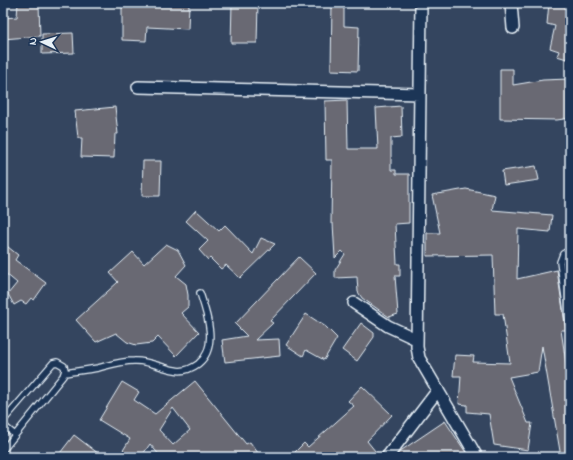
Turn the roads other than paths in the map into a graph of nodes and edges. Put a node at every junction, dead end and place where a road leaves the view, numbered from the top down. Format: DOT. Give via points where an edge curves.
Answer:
graph roads {
  1 [pos="421,3"];
  2 [pos="511,3"];
  3 [pos="513,28"];
  4 [pos="138,87"];
  5 [pos="420,94"];
  6 [pos="570,250"];
  7 [pos="200,293"];
  8 [pos="354,303"];
  9 [pos="570,331"];
  10 [pos="416,339"];
  11 [pos="65,373"];
  12 [pos="438,390"];
  13 [pos="3,422"];
  14 [pos="3,425"];
  15 [pos="15,435"];
  16 [pos="3,450"];
  17 [pos="387,457"];
  18 [pos="477,457"];
  1 -- 5 [label="street"];
  2 -- 3 [label="street"];
  4 -- 5 [label="street"];
  5 -- 10 [label="street"];
  6 -- 9 [label="lane" via="563,254 560,262"];
  7 -- 11 [label="lane" via="209,324 209,339 207,353 195,366 185,371 175,370 136,360"];
  8 -- 10 [label="street" via="388,326"];
  10 -- 12 [label="street" via="419,358"];
  11 -- 13 [label="lane" via="64,366 57,362 53,363"];
  11 -- 15 [label="lane"];
  12 -- 17 [label="street"];
  12 -- 18 [label="street"];
  14 -- 15 [label="lane"];
  15 -- 16 [label="lane"];
}
